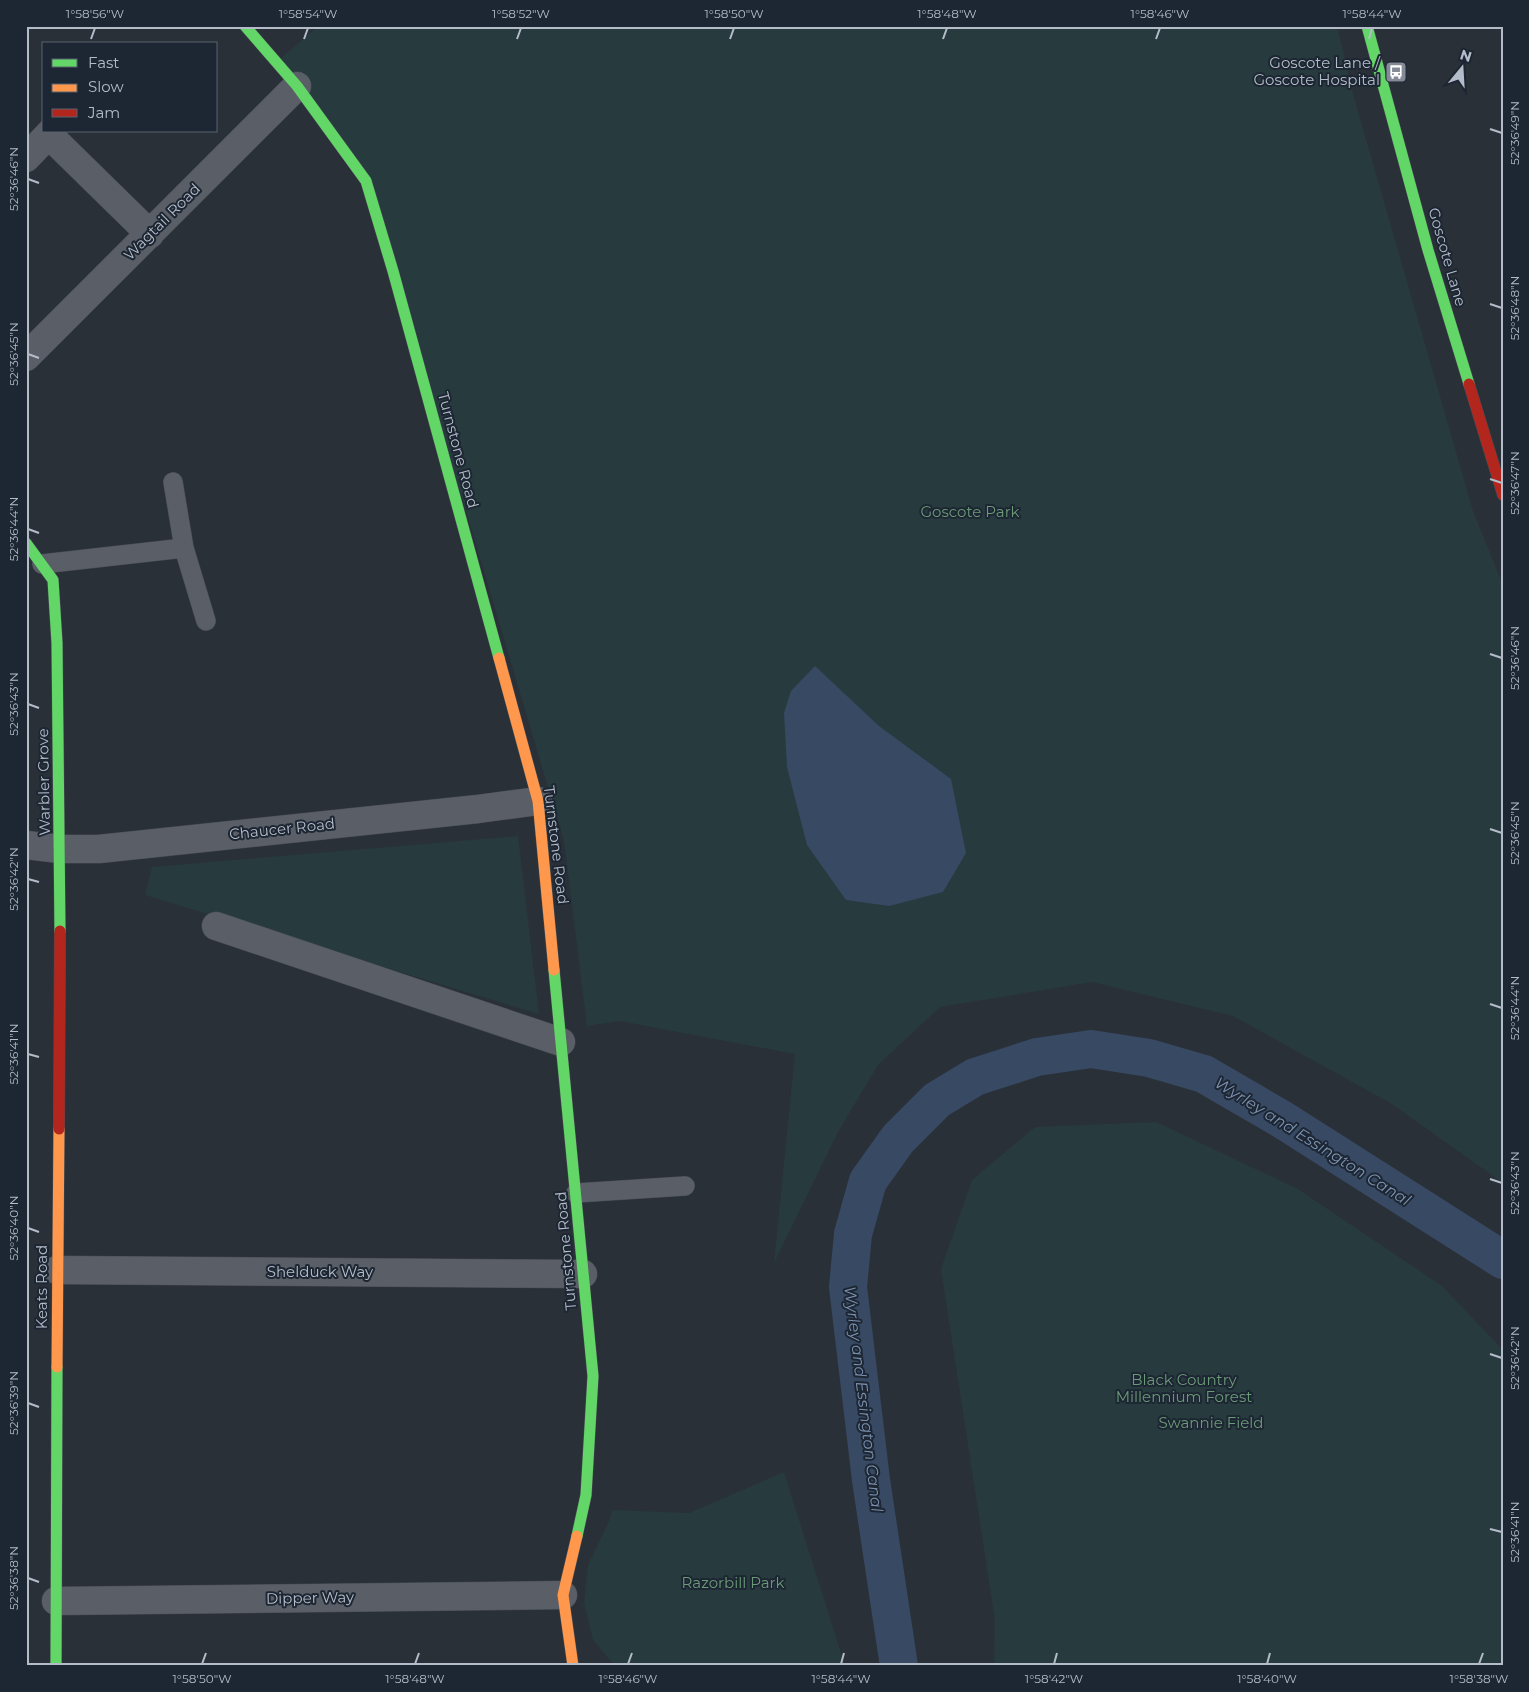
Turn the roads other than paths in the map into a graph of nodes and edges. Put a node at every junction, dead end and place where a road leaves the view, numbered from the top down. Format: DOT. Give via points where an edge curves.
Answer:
graph roads {
  1 [pos="245,26"];
  2 [pos="1367,26"];
  3 [pos="297,86"];
  4 [pos="51,133"];
  5 [pos="26,158"];
  6 [pos="150,234"];
  7 [pos="26,357"];
  8 [pos="173,482"];
  9 [pos="1503,495"];
  10 [pos="26,543"];
  11 [pos="184,548"];
  12 [pos="42,564"];
  13 [pos="206,621"];
  14 [pos="538,801"];
  15 [pos="26,845"];
  16 [pos="60,849"];
  17 [pos="216,926"];
  18 [pos="561,1042"];
  19 [pos="685,1186"];
  20 [pos="576,1193"];
  21 [pos="57,1270"];
  22 [pos="583,1274"];
  23 [pos="563,1595"];
  24 [pos="56,1600"];
  25 [pos="56,1666"];
  26 [pos="573,1666"];
  1 -- 3 [label="street, Turnstone Road"];
  2 -- 9 [label="street, Goscote Lane" via="1428,250"];
  3 -- 6 [label="street, Wagtail Road"];
  3 -- 14 [label="street, Turnstone Road" via="366,181"];
  4 -- 5 [label="street"];
  4 -- 6 [label="street"];
  6 -- 7 [label="street, Wagtail Road"];
  8 -- 11 [label="lane"];
  10 -- 12 [label="street, Warbler Grove"];
  11 -- 12 [label="lane"];
  11 -- 13 [label="lane"];
  12 -- 16 [label="street, Warbler Grove" via="54,580"];
  14 -- 16 [label="street, Chaucer Road" via="99,849"];
  14 -- 18 [label="street, Turnstone Road"];
  15 -- 16 [label="street, Chaucer Road"];
  16 -- 21 [label="street, Keats Road"];
  17 -- 18 [label="street"];
  18 -- 20 [label="street, Turnstone Road"];
  19 -- 20 [label="lane"];
  20 -- 22 [label="street, Turnstone Road"];
  21 -- 22 [label="street, Shelduck Way"];
  21 -- 24 [label="street, Keats Road"];
  22 -- 23 [label="street, Turnstone Road" via="593,1376 586,1494"];
  23 -- 24 [label="street, Dipper Way"];
  23 -- 26 [label="street, Turnstone Road"];
  24 -- 25 [label="street, Keats Road"];
}
